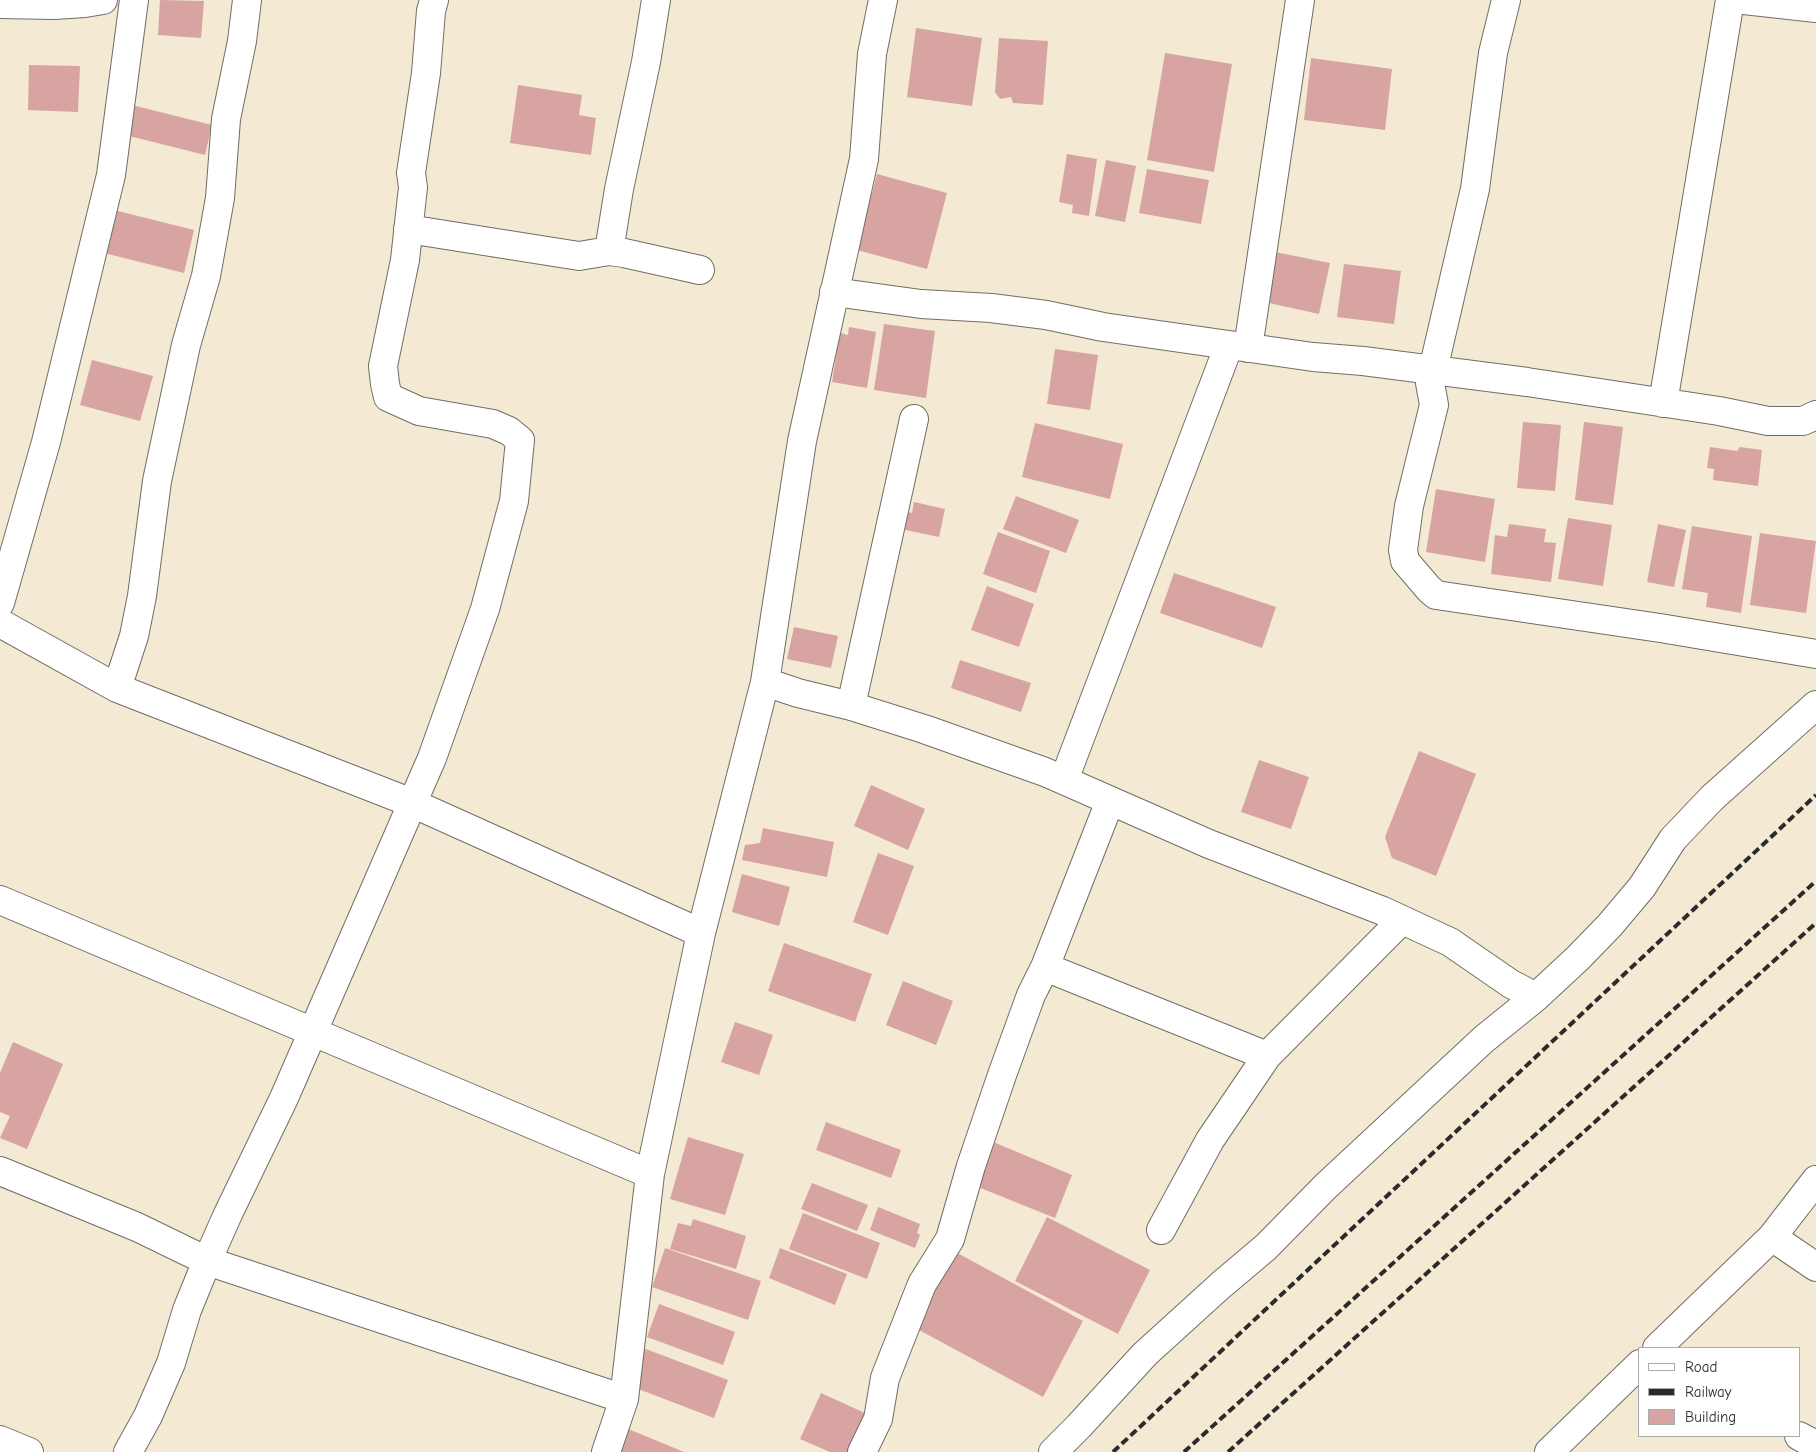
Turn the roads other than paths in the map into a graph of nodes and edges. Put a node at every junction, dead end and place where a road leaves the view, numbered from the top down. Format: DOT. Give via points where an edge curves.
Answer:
graph roads {
  1 [pos="103,0"];
  2 [pos="134,0"];
  3 [pos="247,0"];
  4 [pos="434,0"];
  5 [pos="656,0"];
  6 [pos="883,0"];
  7 [pos="1300,0"];
  8 [pos="1506,0"];
  9 [pos="1730,0"];
  10 [pos="1744,0"];
  11 [pos="0,4"];
  12 [pos="1816,8"];
  13 [pos="408,229"];
  14 [pos="609,251"];
  15 [pos="700,270"];
  16 [pos="834,292"];
  17 [pos="1238,347"];
  18 [pos="1433,370"];
  19 [pos="1663,403"];
  20 [pos="1816,415"];
  21 [pos="914,419"];
  22 [pos="0,603"];
  23 [pos="0,623"];
  24 [pos="1816,654"];
  25 [pos="765,682"];
  26 [pos="117,688"];
  27 [pos="851,706"];
  28 [pos="1816,706"];
  29 [pos="1064,780"];
  30 [pos="1110,801"];
  31 [pos="412,803"];
  32 [pos="0,900"];
  33 [pos="1402,920"];
  34 [pos="701,933"];
  35 [pos="1045,967"];
  36 [pos="1536,997"];
  37 [pos="312,1032"];
  38 [pos="1267,1056"];
  39 [pos="0,1171"];
  40 [pos="650,1174"];
  41 [pos="1816,1180"];
  42 [pos="1161,1230"];
  43 [pos="1772,1237"];
  44 [pos="207,1261"];
  45 [pos="1816,1267"];
  46 [pos="1657,1347"];
  47 [pos="1638,1366"];
  48 [pos="624,1399"];
  49 [pos="1801,1437"];
  50 [pos="0,1440"];
  51 [pos="1816,1445"];
  52 [pos="26,1451"];
  53 [pos="128,1452"];
  54 [pos="606,1452"];
  55 [pos="862,1452"];
  56 [pos="1053,1452"];
  57 [pos="1549,1452"];
  1 -- 11 [label="street" via="54,5"];
  2 -- 22 [label="street" via="111,175 46,442"];
  3 -- 26 [label="street" via="226,119 220,198 206,276 186,345 157,481 134,636"];
  4 -- 13 [label="street" via="411,173 413,187"];
  5 -- 14 [label="street"];
  6 -- 16 [label="street" via="872,54 864,159"];
  7 -- 17 [label="street"];
  8 -- 18 [label="street" via="1493,53 1475,189"];
  9 -- 19 [label="street"];
  10 -- 12 [label="street"];
  13 -- 14 [label="street" via="579,256"];
  13 -- 31 [label="street" via="384,366 388,397 419,411 494,424 520,440 514,501 485,609 432,758"];
  14 -- 15 [label="street"];
  16 -- 17 [label="street" via="921,304 991,308"];
  16 -- 25 [label="street" via="802,442"];
  17 -- 18 [label="street"];
  17 -- 29 [label="street"];
  18 -- 19 [label="street"];
  18 -- 24 [label="street" via="1430,383 1434,406 1403,550 1405,561 1436,595"];
  19 -- 20 [label="street" via="1768,421 1803,421"];
  21 -- 27 [label="street"];
  23 -- 26 [label="street"];
  25 -- 27 [label="street"];
  25 -- 34 [label="street"];
  26 -- 31 [label="street"];
  27 -- 29 [label="street" via="995,753"];
  28 -- 36 [label="street" via="1712,798 1673,839 1642,886 1610,925"];
  29 -- 30 [label="street"];
  30 -- 33 [label="street"];
  30 -- 35 [label="street"];
  31 -- 34 [label="street"];
  31 -- 37 [label="street"];
  32 -- 37 [label="street"];
  33 -- 36 [label="street" via="1450,942 1511,984"];
  33 -- 38 [label="street"];
  34 -- 40 [label="street"];
  35 -- 38 [label="street"];
  35 -- 55 [label="street" via="1031,995 995,1093 950,1239 922,1284 885,1378 878,1419"];
  36 -- 56 [label="street" via="1470,1052 1266,1247 1145,1354"];
  37 -- 40 [label="street"];
  37 -- 44 [label="street"];
  38 -- 42 [label="street" via="1210,1140"];
  39 -- 44 [label="street" via="137,1227"];
  40 -- 48 [label="street"];
  41 -- 43 [label="street"];
  43 -- 45 [label="street"];
  43 -- 46 [label="street"];
  44 -- 48 [label="street"];
  44 -- 53 [label="street" via="187,1310 171,1363"];
  47 -- 57 [label="street"];
  48 -- 54 [label="street"];
  49 -- 51 [label="street"];
  50 -- 52 [label="street"];
}
